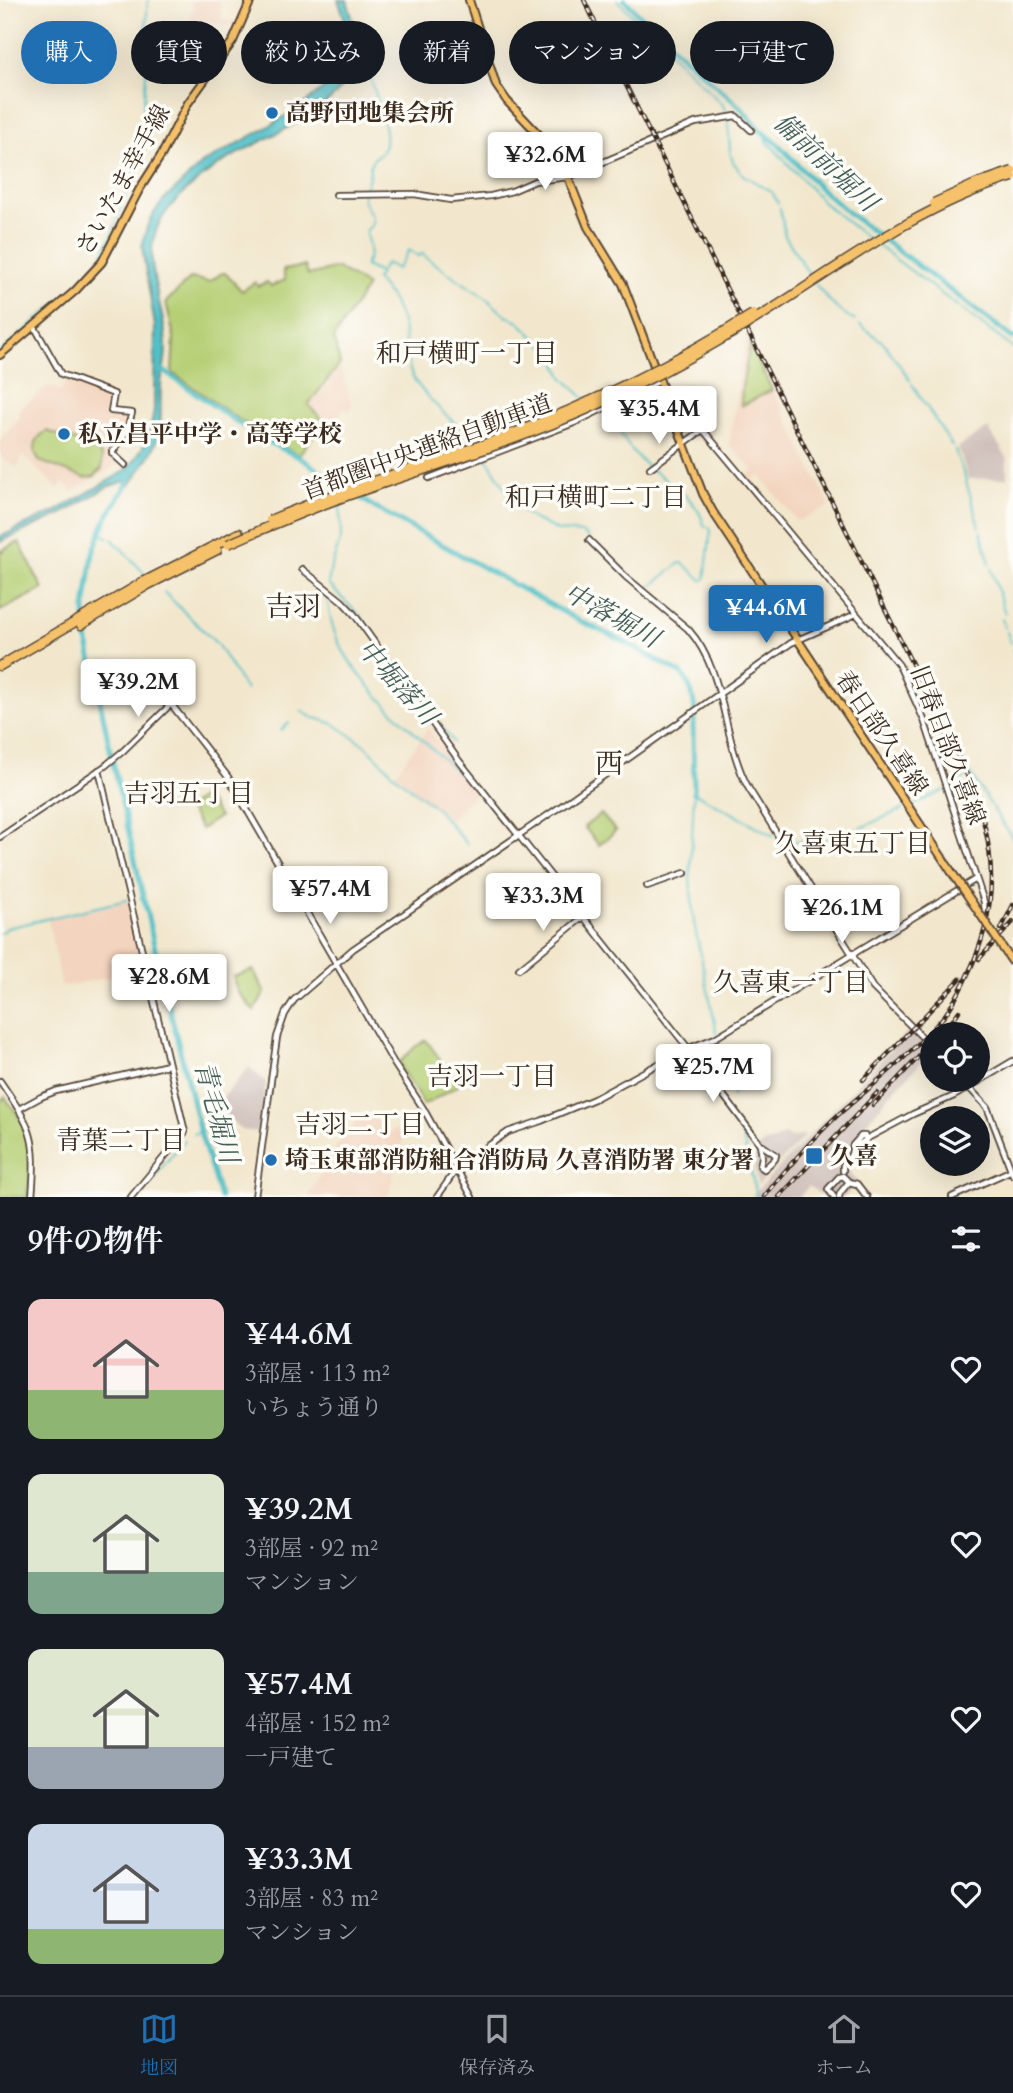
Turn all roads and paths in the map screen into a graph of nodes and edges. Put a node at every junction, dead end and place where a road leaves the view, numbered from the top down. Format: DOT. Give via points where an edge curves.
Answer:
graph roads {
  1 [pos="251,0"];
  2 [pos="469,0"];
  3 [pos="751,130"];
  4 [pos="1013,171"];
  5 [pos="568,177"];
  6 [pos="1013,177"];
  7 [pos="336,195"];
  8 [pos="34,326"];
  9 [pos="0,355"];
  10 [pos="660,381"];
  11 [pos="684,443"];
  12 [pos="125,465"];
  13 [pos="650,468"];
  14 [pos="429,478"];
  15 [pos="589,540"];
  16 [pos="302,569"];
  17 [pos="856,614"];
  18 [pos="797,640"];
  19 [pos="0,666"];
  20 [pos="0,673"];
  21 [pos="720,693"];
  22 [pos="99,770"];
  23 [pos="519,835"];
  24 [pos="0,836"];
  25 [pos="685,873"];
  26 [pos="976,879"];
  27 [pos="648,886"];
  28 [pos="985,912"];
  29 [pos="583,917"];
  30 [pos="851,954"];
  31 [pos="336,962"];
  32 [pos="1013,963"];
  33 [pos="519,969"];
  34 [pos="920,1035"];
  35 [pos="688,1048"];
  36 [pos="1013,1061"];
  37 [pos="168,1065"];
  38 [pos="990,1075"];
  39 [pos="0,1081"];
  40 [pos="959,1092"];
  41 [pos="974,1092"];
  42 [pos="19,1109"];
  43 [pos="760,1144"];
  44 [pos="457,1170"];
  45 [pos="843,1171"];
  46 [pos="1012,1172"];
  47 [pos="839,1177"];
  48 [pos="848,1180"];
  49 [pos="840,1195"];
  50 [pos="833,1196"];
  51 [pos="32,1197"];
  52 [pos="131,1197"];
  53 [pos="255,1197"];
  54 [pos="438,1197"];
  55 [pos="472,1197"];
  56 [pos="867,1197"];
  57 [pos="952,1197"];
  1 -- 8 [label="main road, さいたま幸手線" via="233,41 188,103 102,262"];
  2 -- 5 [label="main road, 春日部久喜線" via="496,85 555,150"];
  3 -- 5 [label="street" via="736,116 705,120"];
  4 -- 19 [label="highway, 首都圏中央連絡自動車道, bridge" via="924,208 659,367 506,436 354,486 239,533 145,581"];
  5 -- 7 [label="street" via="459,200 414,194"];
  5 -- 10 [label="main road, 春日部久喜線" via="588,227 623,284"];
  6 -- 20 [label="highway, 首都圏中央連絡自動車道, bridge" via="918,217 719,341 620,394 495,446 338,498 249,534 158,580"];
  8 -- 9 [label="main road, さいたま幸手線"];
  8 -- 12 [label="street" via="61,374 114,394 111,411 132,413 111,453"];
  10 -- 11 [label="main road, 春日部久喜線"];
  10 -- 14 [label="street" via="574,423"];
  11 -- 13 [label="street"];
  11 -- 17 [label="street, 旧春日部久喜線" via="704,430"];
  11 -- 18 [label="main road, 春日部久喜線" via="713,512"];
  15 -- 21 [label="street" via="691,633"];
  16 -- 23 [label="street" via="354,614 460,762"];
  17 -- 18 [label="street"];
  17 -- 26 [label="street, 旧春日部久喜線" via="899,665 916,699"];
  18 -- 21 [label="street"];
  18 -- 32 [label="main road, 春日部久喜線, bridge"];
  21 -- 23 [label="street"];
  21 -- 30 [label="street" via="746,784"];
  22 -- 24 [label="street"];
  22 -- 31 [label="street" via="172,704 229,777"];
  22 -- 37 [label="street"];
  23 -- 29 [label="street"];
  23 -- 31 [label="street"];
  25 -- 27 [label="street"];
  26 -- 28 [label="street, 旧春日部久喜線"];
  26 -- 30 [label="street"];
  29 -- 33 [label="street"];
  29 -- 35 [label="street"];
  30 -- 34 [label="street" via="873,988"];
  30 -- 35 [label="street" via="717,1037"];
  31 -- 44 [label="street"];
  31 -- 53 [label="street" via="294,1000 280,1028"];
  35 -- 43 [label="street"];
  35 -- 44 [label="street" via="594,1099 508,1132"];
  36 -- 38 [label="street"];
  37 -- 42 [label="street" via="56,1091"];
  37 -- 52 [label="street" via="185,1132"];
  39 -- 42 [label="street"];
  40 -- 45 [label="street" via="866,1139 861,1136"];
  41 -- 46 [label="street" via="987,1107"];
  42 -- 51 [label="street" via="34,1150"];
  43 -- 43 [label="street" via="776,1156 765,1168 760,1166"];
  44 -- 54 [label="street"];
  44 -- 55 [label="street"];
  45 -- 47 [label="street"];
  45 -- 48 [label="street"];
  46 -- 57 [label="street"];
  47 -- 48 [label="street"];
  47 -- 50 [label="street" via="828,1189"];
  48 -- 49 [label="street"];
  48 -- 56 [label="street"];
  49 -- 50 [label="street"];
}
